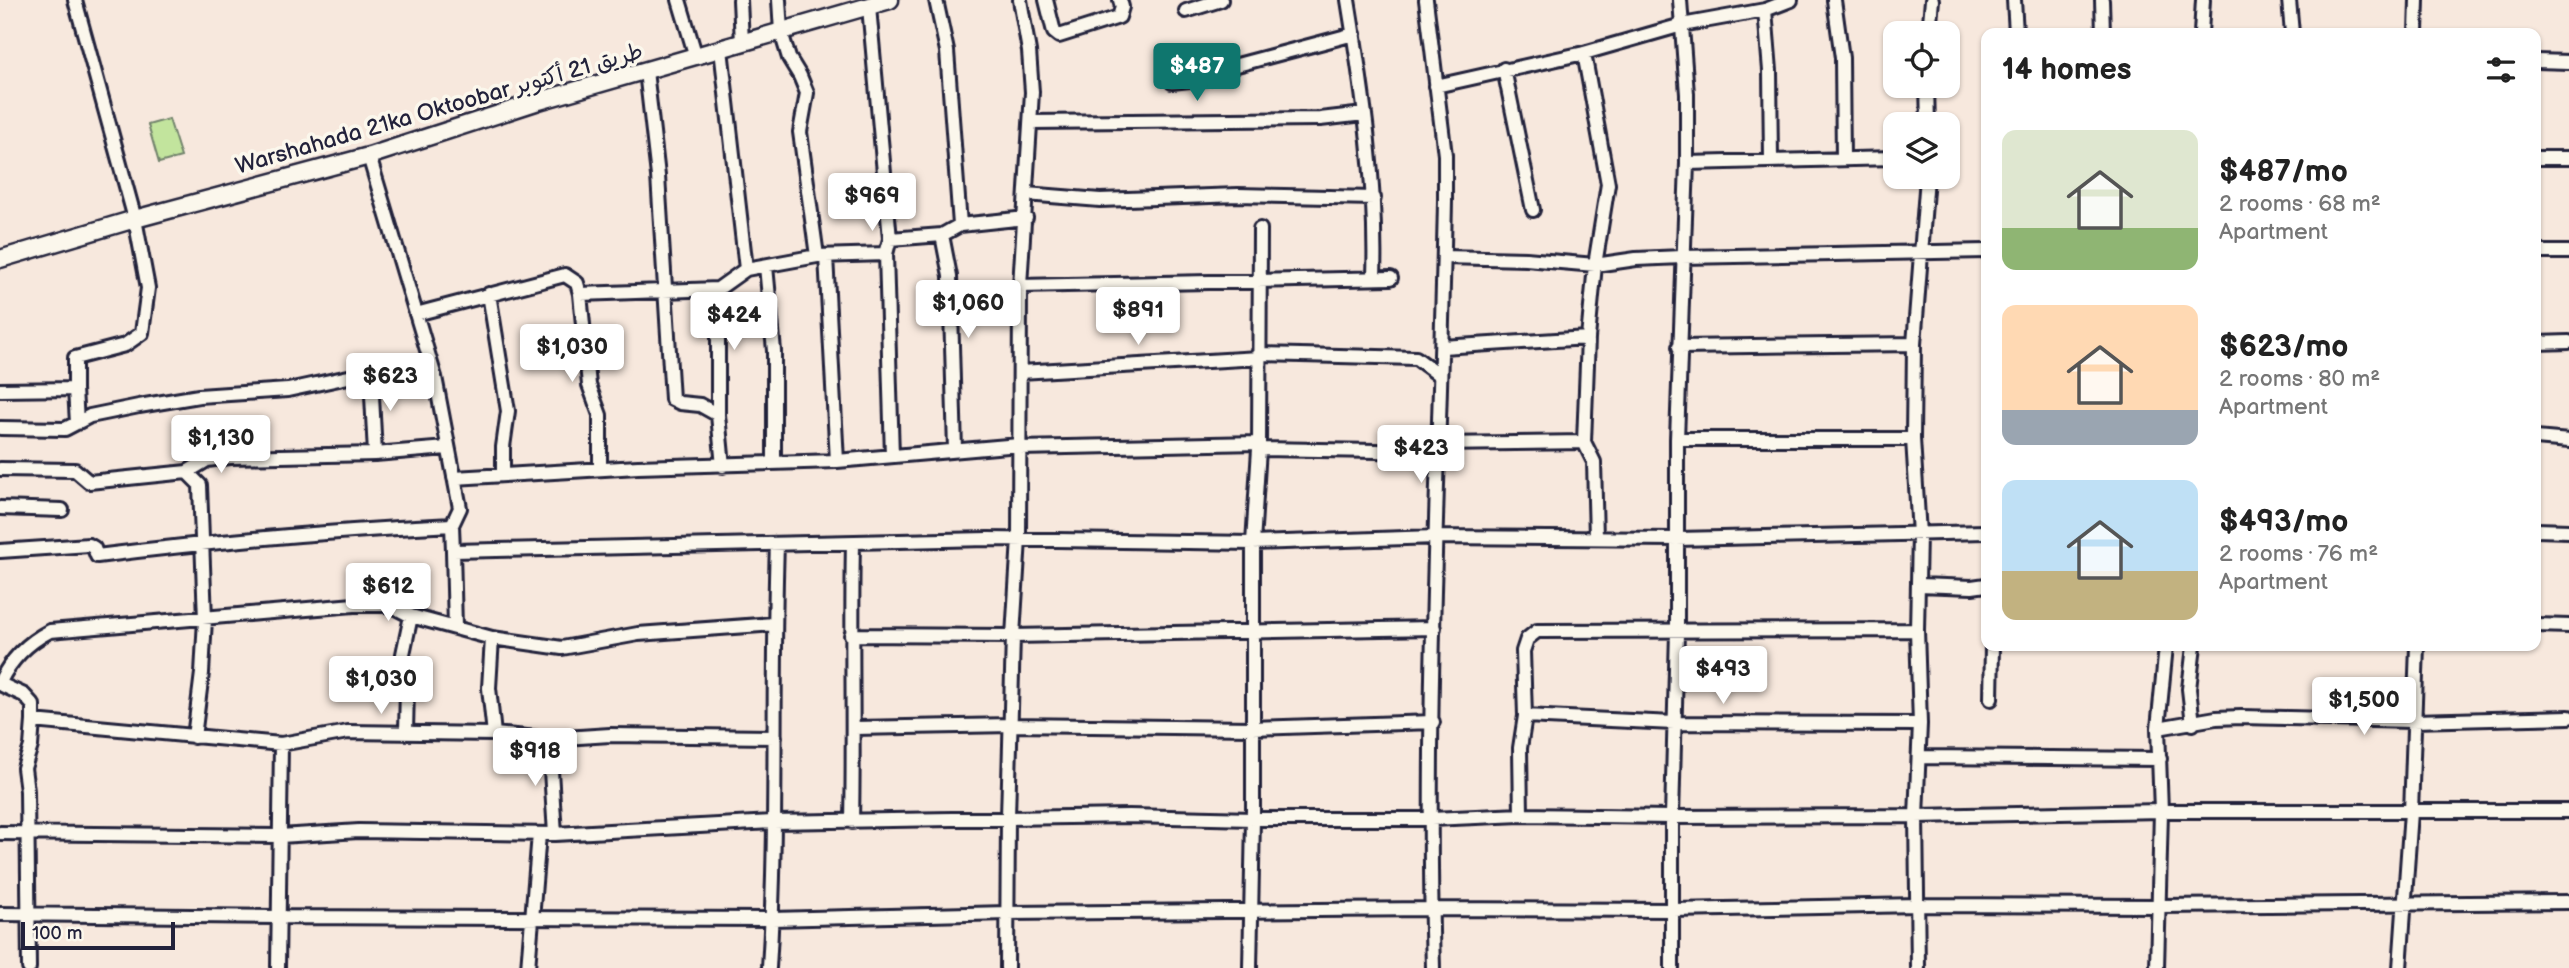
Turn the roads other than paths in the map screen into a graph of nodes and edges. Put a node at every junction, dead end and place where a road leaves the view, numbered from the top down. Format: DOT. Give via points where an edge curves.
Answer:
graph roads {
  1 [pos="75,0"];
  2 [pos="680,0"];
  3 [pos="740,0"];
  4 [pos="779,0"];
  5 [pos="890,0"];
  6 [pos="936,0"];
  7 [pos="1020,0"];
  8 [pos="1046,0"];
  9 [pos="1120,0"];
  10 [pos="1221,0"];
  11 [pos="1348,0"];
  12 [pos="1426,0"];
  13 [pos="1680,0"];
  14 [pos="1788,0"];
  15 [pos="1834,0"];
  16 [pos="1932,0"];
  17 [pos="2014,0"];
  18 [pos="2102,0"];
  19 [pos="2203,0"];
  20 [pos="2289,0"];
  21 [pos="2417,0"];
  22 [pos="859,6"];
  23 [pos="1766,10"];
  24 [pos="1185,11"];
  25 [pos="1930,21"];
  26 [pos="1682,25"];
  27 [pos="2016,28"];
  28 [pos="2103,28"];
  29 [pos="2201,28"];
  30 [pos="2292,28"];
  31 [pos="2416,28"];
  32 [pos="781,32"];
  33 [pos="1354,34"];
  34 [pos="742,43"];
  35 [pos="721,49"];
  36 [pos="1584,53"];
  37 [pos="696,57"];
  38 [pos="2541,61"];
  39 [pos="2569,62"];
  40 [pos="1504,69"];
  41 [pos="646,71"];
  42 [pos="1172,82"];
  43 [pos="1436,86"];
  44 [pos="1364,114"];
  45 [pos="1031,122"];
  46 [pos="369,156"];
  47 [pos="1883,158"];
  48 [pos="2541,158"];
  49 [pos="2569,158"];
  50 [pos="1843,159"];
  51 [pos="1771,160"];
  52 [pos="1687,163"];
  53 [pos="1926,189"];
  54 [pos="1026,194"];
  55 [pos="1374,198"];
  56 [pos="1534,210"];
  57 [pos="1026,218"];
  58 [pos="135,219"];
  59 [pos="960,225"];
  60 [pos="1260,229"];
  61 [pos="942,235"];
  62 [pos="890,239"];
  63 [pos="1922,251"];
  64 [pos="1981,251"];
  65 [pos="2541,252"];
  66 [pos="2569,252"];
  67 [pos="886,254"];
  68 [pos="822,256"];
  69 [pos="1444,257"];
  70 [pos="1682,257"];
  71 [pos="0,259"];
  72 [pos="1595,265"];
  73 [pos="766,266"];
  74 [pos="746,269"];
  75 [pos="1374,278"];
  76 [pos="1391,278"];
  77 [pos="1260,279"];
  78 [pos="1020,286"];
  79 [pos="718,289"];
  80 [pos="664,290"];
  81 [pos="489,294"];
  82 [pos="580,294"];
  83 [pos="416,314"];
  84 [pos="1588,338"];
  85 [pos="2569,342"];
  86 [pos="2541,343"];
  87 [pos="1914,344"];
  88 [pos="1442,346"];
  89 [pos="1679,347"];
  90 [pos="1258,356"];
  91 [pos="1020,372"];
  92 [pos="1439,375"];
  93 [pos="371,376"];
  94 [pos="435,377"];
  95 [pos="75,389"];
  96 [pos="0,390"];
  97 [pos="718,415"];
  98 [pos="77,423"];
  99 [pos="0,428"];
  100 [pos="2541,438"];
  101 [pos="1677,439"];
  102 [pos="1913,439"];
  103 [pos="2569,441"];
  104 [pos="1584,442"];
  105 [pos="1259,446"];
  106 [pos="1019,447"];
  107 [pos="447,448"];
  108 [pos="1437,449"];
  109 [pos="955,450"];
  110 [pos="374,454"];
  111 [pos="892,456"];
  112 [pos="837,461"];
  113 [pos="774,463"];
  114 [pos="723,466"];
  115 [pos="0,469"];
  116 [pos="600,469"];
  117 [pos="187,472"];
  118 [pos="503,475"];
  119 [pos="454,478"];
  120 [pos="0,509"];
  121 [pos="62,510"];
  122 [pos="452,525"];
  123 [pos="2541,530"];
  124 [pos="1981,531"];
  125 [pos="2569,531"];
  126 [pos="1919,534"];
  127 [pos="1436,537"];
  128 [pos="1596,538"];
  129 [pos="1019,539"];
  130 [pos="1677,539"];
  131 [pos="853,542"];
  132 [pos="200,543"];
  133 [pos="1253,543"];
  134 [pos="778,544"];
  135 [pos="0,551"];
  136 [pos="453,551"];
  137 [pos="1919,585"];
  138 [pos="1981,586"];
  139 [pos="411,616"];
  140 [pos="205,619"];
  141 [pos="775,624"];
  142 [pos="2541,625"];
  143 [pos="2569,626"];
  144 [pos="455,627"];
  145 [pos="1434,628"];
  146 [pos="1917,630"];
  147 [pos="1677,632"];
  148 [pos="1254,633"];
  149 [pos="851,635"];
  150 [pos="1013,636"];
  151 [pos="492,638"];
  152 [pos="1992,651"];
  153 [pos="2165,651"];
  154 [pos="2193,651"];
  155 [pos="2417,651"];
  156 [pos="0,683"];
  157 [pos="1992,699"];
  158 [pos="1525,716"];
  159 [pos="2569,717"];
  160 [pos="33,721"];
  161 [pos="2413,721"];
  162 [pos="1433,722"];
  163 [pos="1674,723"];
  164 [pos="1920,724"];
  165 [pos="2193,724"];
  166 [pos="1012,725"];
  167 [pos="854,728"];
  168 [pos="1252,728"];
  169 [pos="2158,728"];
  170 [pos="406,732"];
  171 [pos="494,734"];
  172 [pos="194,737"];
  173 [pos="775,737"];
  174 [pos="549,739"];
  175 [pos="281,744"];
  176 [pos="1920,757"];
  177 [pos="2160,759"];
  178 [pos="2161,811"];
  179 [pos="2569,811"];
  180 [pos="2410,812"];
  181 [pos="1521,815"];
  182 [pos="1916,816"];
  183 [pos="1008,817"];
  184 [pos="1672,817"];
  185 [pos="1253,820"];
  186 [pos="1431,820"];
  187 [pos="773,822"];
  188 [pos="852,822"];
  189 [pos="0,833"];
  190 [pos="27,833"];
  191 [pos="539,834"];
  192 [pos="555,834"];
  193 [pos="280,836"];
  194 [pos="2569,902"];
  195 [pos="2403,904"];
  196 [pos="1918,905"];
  197 [pos="2160,906"];
  198 [pos="1431,909"];
  199 [pos="1673,910"];
  200 [pos="1251,912"];
  201 [pos="27,913"];
  202 [pos="1007,913"];
  203 [pos="0,914"];
  204 [pos="279,917"];
  205 [pos="531,918"];
  206 [pos="772,919"];
  207 [pos="29,968"];
  208 [pos="278,968"];
  209 [pos="528,968"];
  210 [pos="769,968"];
  211 [pos="1007,968"];
  212 [pos="1250,968"];
  213 [pos="1433,968"];
  214 [pos="1672,968"];
  215 [pos="1918,968"];
  216 [pos="2157,968"];
  217 [pos="2400,968"];
  1 -- 58 [label="street"];
  2 -- 37 [label="street"];
  3 -- 34 [label="street"];
  4 -- 32 [label="street"];
  5 -- 22 [label="main road, Warshahada 21ka Oktoobar طريق 21 أكتوبر"];
  6 -- 59 [label="street" via="947,51"];
  7 -- 45 [label="street" via="1029,51"];
  8 -- 9 [label="street" via="1059,36 1119,17"];
  10 -- 24 [label="street"];
  11 -- 33 [label="street"];
  12 -- 43 [label="street"];
  13 -- 26 [label="street"];
  14 -- 23 [label="street"];
  15 -- 50 [label="street" via="1842,58"];
  16 -- 25 [label="street"];
  17 -- 27 [label="street"];
  18 -- 28 [label="street"];
  19 -- 29 [label="street"];
  20 -- 30 [label="street"];
  21 -- 31 [label="street"];
  22 -- 32 [label="main road, Warshahada 21ka Oktoobar طريق 21 أكتوبر"];
  22 -- 62 [label="street"];
  23 -- 26 [label="street"];
  23 -- 51 [label="street"];
  26 -- 36 [label="street"];
  26 -- 52 [label="street"];
  32 -- 34 [label="main road, Warshahada 21ka Oktoobar طريق 21 أكتوبر"];
  32 -- 68 [label="street" via="807,93 800,132"];
  33 -- 42 [label="street" via="1222,69 1208,78"];
  33 -- 44 [label="street"];
  34 -- 35 [label="main road, Warshahada 21ka Oktoobar طريق 21 أكتوبر"];
  35 -- 37 [label="main road, Warshahada 21ka Oktoobar طريق 21 أكتوبر"];
  35 -- 74 [label="street"];
  36 -- 40 [label="street"];
  36 -- 72 [label="street" via="1608,184"];
  37 -- 41 [label="main road, Warshahada 21ka Oktoobar طريق 21 أكتوبر"];
  38 -- 39 [label="street"];
  40 -- 43 [label="street"];
  40 -- 56 [label="street"];
  41 -- 46 [label="main road, Warshahada 21ka Oktoobar طريق 21 أكتوبر"];
  41 -- 80 [label="street" via="659,176"];
  43 -- 69 [label="street" via="1445,155"];
  44 -- 45 [label="street" via="1320,119"];
  44 -- 55 [label="street"];
  45 -- 54 [label="street"];
  46 -- 58 [label="main road, Warshahada 21ka Oktoobar طريق 21 أكتوبر"];
  46 -- 83 [label="street"];
  47 -- 50 [label="street"];
  48 -- 49 [label="street"];
  50 -- 51 [label="street"];
  51 -- 52 [label="street"];
  52 -- 70 [label="street"];
  53 -- 63 [label="street"];
  54 -- 55 [label="street" via="1100,200 1238,195"];
  54 -- 57 [label="street"];
  55 -- 75 [label="street"];
  57 -- 59 [label="street"];
  57 -- 78 [label="street"];
  58 -- 71 [label="main road, Warshahada 21ka Oktoobar طريق 21 أكتوبر"];
  58 -- 95 [label="street" via="148,288 142,333 125,345 75,358"];
  59 -- 61 [label="street"];
  60 -- 77 [label="street"];
  61 -- 62 [label="street"];
  61 -- 109 [label="street" via="950,276"];
  62 -- 67 [label="street"];
  63 -- 64 [label="street"];
  63 -- 70 [label="street"];
  63 -- 87 [label="street"];
  65 -- 66 [label="street"];
  67 -- 68 [label="street"];
  67 -- 111 [label="street"];
  68 -- 73 [label="street"];
  68 -- 112 [label="street"];
  69 -- 72 [label="street"];
  69 -- 88 [label="street"];
  70 -- 72 [label="street"];
  70 -- 89 [label="street"];
  72 -- 84 [label="street"];
  73 -- 74 [label="street"];
  73 -- 113 [label="street" via="774,351"];
  74 -- 79 [label="street"];
  75 -- 76 [label="street"];
  75 -- 77 [label="street"];
  77 -- 78 [label="street"];
  77 -- 90 [label="street"];
  78 -- 91 [label="street"];
  79 -- 80 [label="street"];
  79 -- 97 [label="street"];
  80 -- 82 [label="street"];
  80 -- 97 [label="street" via="672,399 700,405"];
  81 -- 82 [label="street" via="565,275"];
  81 -- 83 [label="street"];
  81 -- 118 [label="street" via="508,411"];
  82 -- 116 [label="street" via="589,385 600,415"];
  83 -- 94 [label="street"];
  84 -- 88 [label="street"];
  84 -- 104 [label="street"];
  85 -- 86 [label="street"];
  87 -- 89 [label="street"];
  87 -- 102 [label="street"];
  88 -- 92 [label="street"];
  89 -- 101 [label="street"];
  90 -- 91 [label="street"];
  90 -- 92 [label="street" via="1416,358"];
  90 -- 105 [label="street"];
  91 -- 106 [label="street"];
  92 -- 108 [label="street"];
  93 -- 94 [label="street"];
  93 -- 98 [label="street" via="288,390 199,396 90,416"];
  93 -- 110 [label="street"];
  94 -- 107 [label="street"];
  95 -- 96 [label="street"];
  95 -- 98 [label="street"];
  97 -- 114 [label="street"];
  98 -- 99 [label="street" via="65,429"];
  100 -- 103 [label="street"];
  101 -- 102 [label="street"];
  101 -- 130 [label="street"];
  102 -- 126 [label="street"];
  104 -- 108 [label="street"];
  104 -- 128 [label="street" via="1594,461"];
  105 -- 106 [label="street"];
  105 -- 108 [label="street"];
  105 -- 133 [label="street"];
  106 -- 109 [label="street"];
  106 -- 129 [label="street"];
  107 -- 110 [label="street"];
  107 -- 119 [label="street"];
  108 -- 127 [label="street"];
  109 -- 111 [label="street"];
  110 -- 117 [label="street" via="230,457 207,460"];
  111 -- 112 [label="street"];
  112 -- 113 [label="street"];
  113 -- 114 [label="street"];
  114 -- 116 [label="street"];
  115 -- 117 [label="street" via="75,470 89,482"];
  116 -- 118 [label="street"];
  117 -- 132 [label="street" via="200,485"];
  118 -- 119 [label="street"];
  119 -- 122 [label="street" via="460,508"];
  120 -- 121 [label="street"];
  122 -- 132 [label="street"];
  122 -- 136 [label="street"];
  123 -- 125 [label="street"];
  124 -- 126 [label="street"];
  126 -- 130 [label="street"];
  126 -- 137 [label="street"];
  127 -- 128 [label="street"];
  127 -- 133 [label="street"];
  127 -- 145 [label="street"];
  128 -- 130 [label="street"];
  129 -- 131 [label="street"];
  129 -- 133 [label="street"];
  129 -- 150 [label="street"];
  130 -- 147 [label="street"];
  131 -- 134 [label="street"];
  131 -- 149 [label="street"];
  132 -- 135 [label="street" via="97,556 89,545"];
  132 -- 140 [label="street"];
  133 -- 148 [label="street"];
  134 -- 136 [label="street"];
  134 -- 141 [label="street"];
  136 -- 144 [label="street"];
  137 -- 138 [label="street"];
  137 -- 146 [label="street"];
  139 -- 140 [label="street" via="379,604"];
  139 -- 144 [label="street"];
  139 -- 170 [label="street" via="403,654"];
  140 -- 156 [label="street" via="50,631 20,652"];
  140 -- 172 [label="street"];
  141 -- 151 [label="street" via="638,634 562,648"];
  141 -- 173 [label="street"];
  142 -- 143 [label="street"];
  144 -- 151 [label="street"];
  145 -- 148 [label="street"];
  145 -- 162 [label="street"];
  146 -- 147 [label="street"];
  146 -- 164 [label="street"];
  147 -- 158 [label="street" via="1537,631 1527,639 1523,651"];
  147 -- 163 [label="street"];
  148 -- 150 [label="street"];
  148 -- 168 [label="street"];
  149 -- 150 [label="street"];
  149 -- 167 [label="street"];
  150 -- 166 [label="street"];
  151 -- 171 [label="street" via="489,688"];
  152 -- 157 [label="street"];
  153 -- 169 [label="street"];
  154 -- 165 [label="street" via="2189,689"];
  155 -- 161 [label="street"];
  156 -- 160 [label="street" via="33,705"];
  158 -- 163 [label="street"];
  158 -- 181 [label="street" via="1520,748"];
  159 -- 161 [label="street"];
  160 -- 172 [label="street"];
  160 -- 190 [label="street" via="24,768"];
  161 -- 165 [label="street" via="2241,717"];
  161 -- 180 [label="street"];
  162 -- 168 [label="street"];
  162 -- 186 [label="street"];
  163 -- 164 [label="street"];
  163 -- 184 [label="street"];
  164 -- 176 [label="street"];
  165 -- 169 [label="street"];
  166 -- 167 [label="street"];
  166 -- 168 [label="street"];
  166 -- 183 [label="street"];
  167 -- 188 [label="street"];
  168 -- 185 [label="street"];
  169 -- 177 [label="street"];
  170 -- 171 [label="street"];
  170 -- 175 [label="street" via="348,732"];
  171 -- 174 [label="street"];
  172 -- 175 [label="street"];
  173 -- 174 [label="street"];
  173 -- 187 [label="street"];
  174 -- 192 [label="street"];
  175 -- 193 [label="street"];
  176 -- 177 [label="street"];
  176 -- 182 [label="street"];
  177 -- 178 [label="street"];
  178 -- 180 [label="street"];
  178 -- 182 [label="street"];
  178 -- 197 [label="street"];
  179 -- 180 [label="street"];
  180 -- 195 [label="street"];
  181 -- 184 [label="street"];
  181 -- 186 [label="street"];
  182 -- 184 [label="street"];
  182 -- 196 [label="street"];
  183 -- 185 [label="street"];
  183 -- 188 [label="street"];
  183 -- 202 [label="street"];
  184 -- 199 [label="street"];
  185 -- 186 [label="street"];
  185 -- 200 [label="street"];
  186 -- 198 [label="street"];
  187 -- 188 [label="street"];
  187 -- 192 [label="street"];
  187 -- 206 [label="street"];
  189 -- 190 [label="street"];
  190 -- 193 [label="street"];
  190 -- 201 [label="street"];
  191 -- 192 [label="street"];
  191 -- 193 [label="street" via="359,831"];
  191 -- 205 [label="street"];
  193 -- 204 [label="street"];
  194 -- 195 [label="street"];
  195 -- 197 [label="street"];
  195 -- 217 [label="street"];
  196 -- 197 [label="street"];
  196 -- 199 [label="street"];
  196 -- 215 [label="street"];
  197 -- 216 [label="street"];
  198 -- 199 [label="street"];
  198 -- 200 [label="street"];
  198 -- 213 [label="street"];
  199 -- 214 [label="street"];
  200 -- 202 [label="street"];
  200 -- 212 [label="street"];
  201 -- 203 [label="street"];
  201 -- 204 [label="street"];
  201 -- 207 [label="street"];
  202 -- 206 [label="street"];
  202 -- 211 [label="street"];
  204 -- 205 [label="street"];
  204 -- 208 [label="street"];
  205 -- 206 [label="street"];
  205 -- 209 [label="street"];
  206 -- 210 [label="street"];
}
